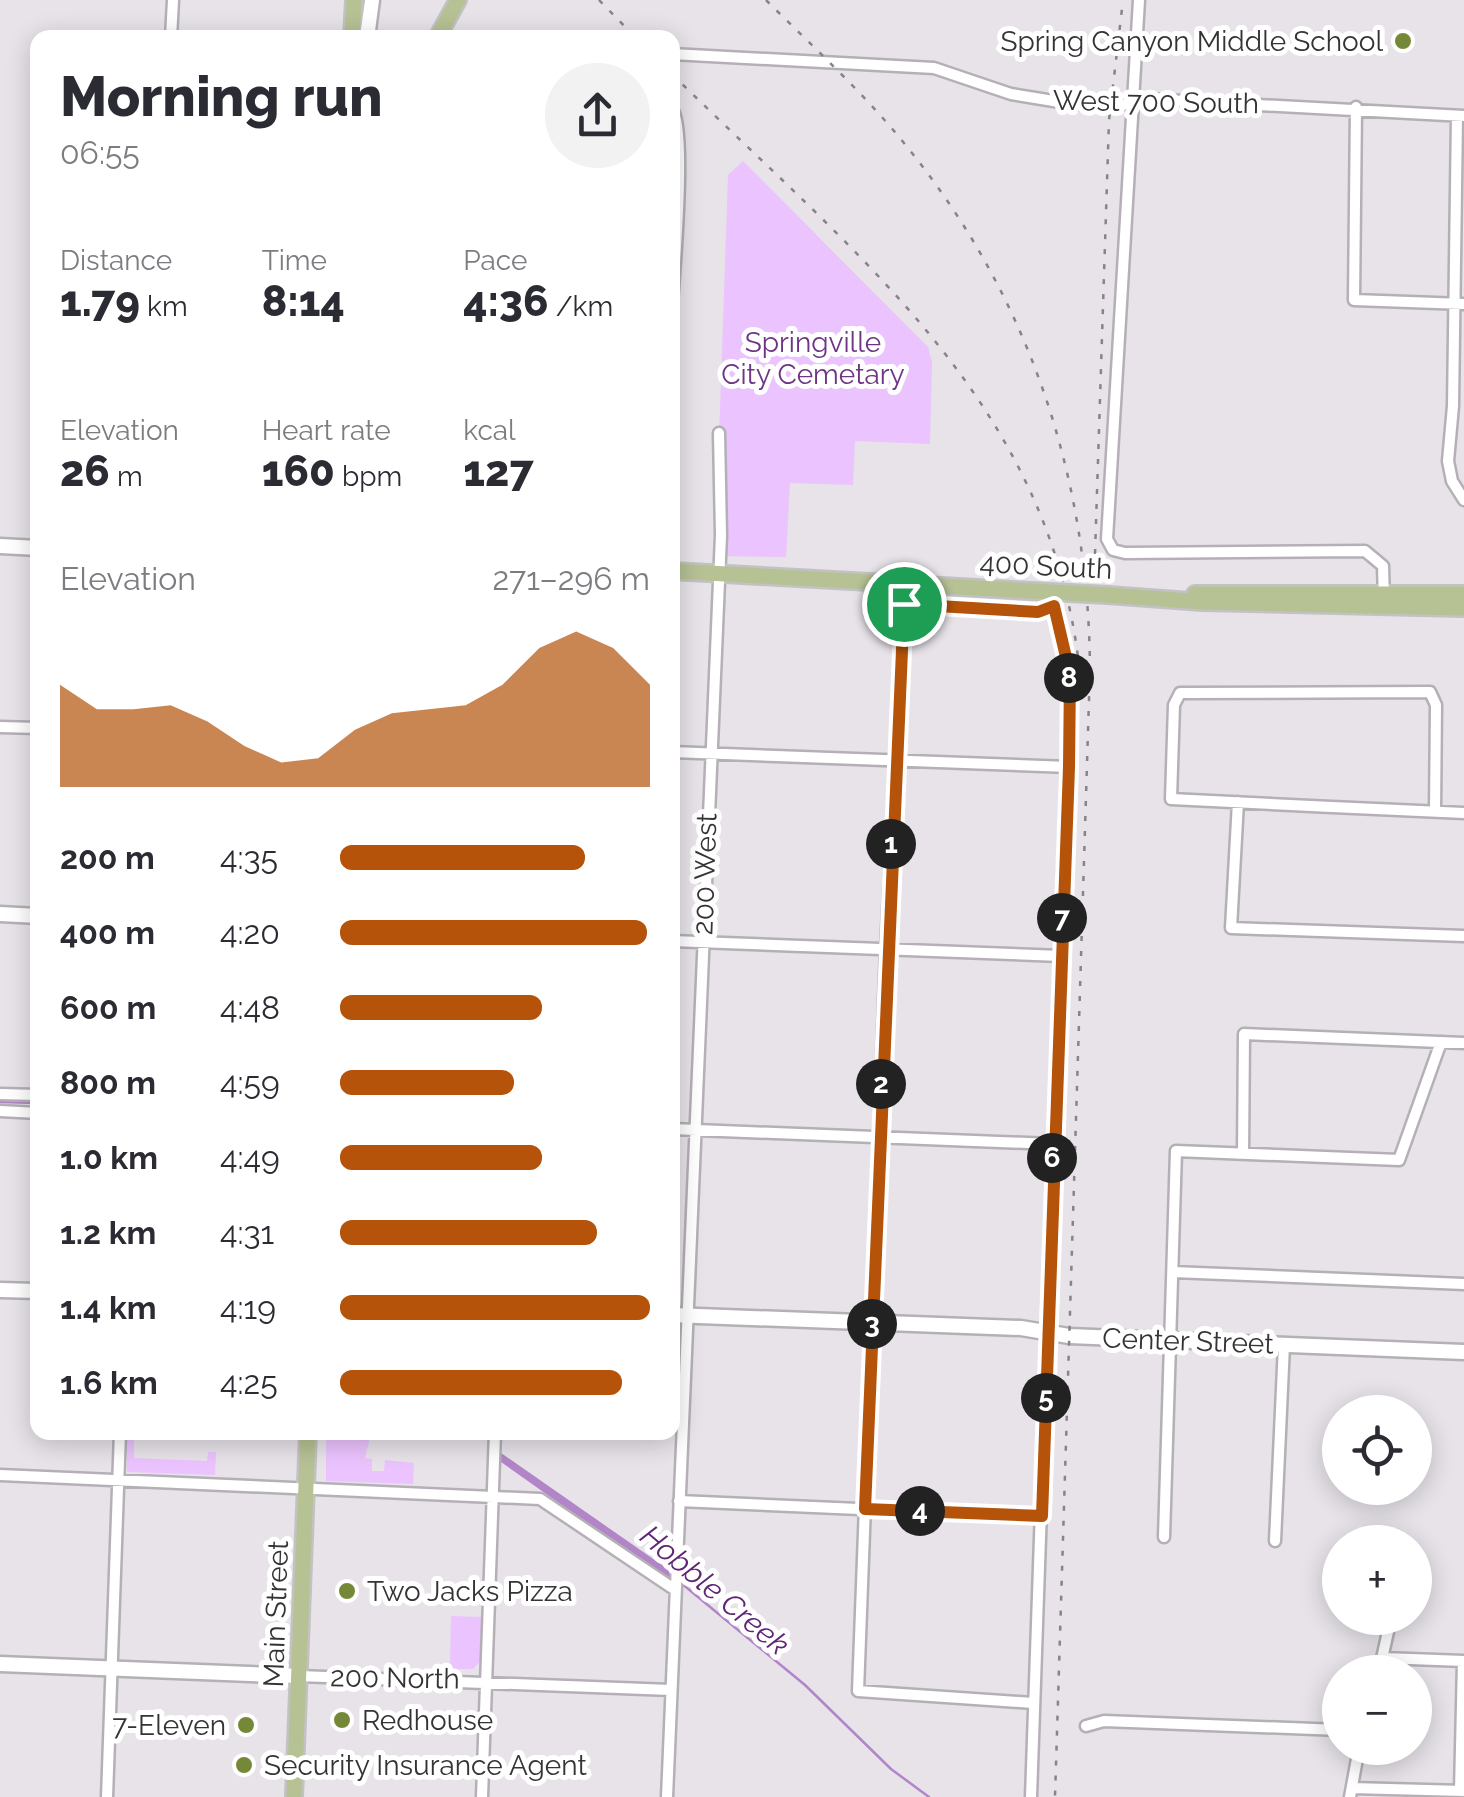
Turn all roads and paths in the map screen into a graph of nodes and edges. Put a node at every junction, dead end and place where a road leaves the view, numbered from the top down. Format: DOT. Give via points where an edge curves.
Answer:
graph roads {
  1 [pos="173,0"];
  2 [pos="354,0"];
  3 [pos="372,0"];
  4 [pos="458,0"];
  5 [pos="1139,0"];
  6 [pos="172,30"];
  7 [pos="352,30"];
  8 [pos="368,30"];
  9 [pos="441,30"];
  10 [pos="680,54"];
  11 [pos="1131,101"];
  12 [pos="1356,107"];
  13 [pos="1461,116"];
  14 [pos="1460,208"];
  15 [pos="1459,304"];
  16 [pos="1459,406"];
  17 [pos="719,433"];
  18 [pos="1464,500"];
  19 [pos="0,546"];
  20 [pos="30,548"];
  21 [pos="680,571"];
  22 [pos="718,572"];
  23 [pos="1464,594"];
  24 [pos="1384,600"];
  25 [pos="1464,608"];
  26 [pos="0,727"];
  27 [pos="30,728"];
  28 [pos="680,752"];
  29 [pos="710,753"];
  30 [pos="896,760"];
  31 [pos="1069,767"];
  32 [pos="1238,802"];
  33 [pos="1435,812"];
  34 [pos="1464,814"];
  35 [pos="0,914"];
  36 [pos="30,916"];
  37 [pos="1464,936"];
  38 [pos="680,941"];
  39 [pos="702,942"];
  40 [pos="886,949"];
  41 [pos="1061,956"];
  42 [pos="1441,1042"];
  43 [pos="1464,1043"];
  44 [pos="0,1094"];
  45 [pos="30,1095"];
  46 [pos="0,1111"];
  47 [pos="30,1113"];
  48 [pos="680,1129"];
  49 [pos="694,1130"];
  50 [pos="879,1137"];
  51 [pos="1052,1144"];
  52 [pos="1243,1154"];
  53 [pos="1173,1272"];
  54 [pos="1464,1284"];
  55 [pos="0,1290"];
  56 [pos="30,1292"];
  57 [pos="680,1316"];
  58 [pos="872,1323"];
  59 [pos="1049,1331"];
  60 [pos="1171,1341"];
  61 [pos="1284,1345"];
  62 [pos="1463,1349"];
  63 [pos="120,1440"];
  64 [pos="308,1440"];
  65 [pos="494,1440"];
  66 [pos="679,1440"];
  67 [pos="0,1475"];
  68 [pos="118,1480"];
  69 [pos="306,1488"];
  70 [pos="492,1495"];
  71 [pos="679,1501"];
  72 [pos="865,1509"];
  73 [pos="1042,1516"];
  74 [pos="1164,1537"];
  75 [pos="1275,1541"];
  76 [pos="674,1590"];
  77 [pos="1432,1659"];
  78 [pos="1464,1660"];
  79 [pos="0,1664"];
  80 [pos="111,1669"];
  81 [pos="299,1676"];
  82 [pos="485,1680"];
  83 [pos="671,1690"];
  84 [pos="1032,1703"];
  85 [pos="1086,1726"];
  86 [pos="1322,1729"];
  87 [pos="1357,1765"];
  88 [pos="1462,1791"];
  89 [pos="1351,1792"];
  90 [pos="106,1797"];
  91 [pos="294,1797"];
  92 [pos="482,1797"];
  93 [pos="667,1797"];
  94 [pos="1030,1797"];
  1 -- 6 [label="street"];
  2 -- 7 [label="main road"];
  3 -- 8 [label="street"];
  4 -- 9 [label="main road"];
  5 -- 11 [label="street"];
  10 -- 11 [label="street, West 700 South" via="934,68 1011,94 1072,104"];
  11 -- 12 [label="street, West 700 South"];
  11 -- 24 [label="street" via="1107,539 1113,550 1355,549 1383,566"];
  12 -- 13 [label="street, West 700 South"];
  12 -- 15 [label="street" via="1354,300"];
  13 -- 14 [label="street"];
  14 -- 15 [label="street"];
  15 -- 16 [label="street"];
  16 -- 18 [label="street" via="1448,468"];
  17 -- 22 [label="street, 200 West"];
  19 -- 20 [label="street"];
  21 -- 22 [label="main road, 400 South"];
  22 -- 24 [label="main road, 400 South, bridge" via="1203,602"];
  22 -- 29 [label="street, 200 West"];
  23 -- 24 [label="main road, 400 South"];
  24 -- 25 [label="main road, 400 South"];
  26 -- 27 [label="street"];
  28 -- 29 [label="street"];
  29 -- 30 [label="street"];
  29 -- 39 [label="street, 200 West"];
  30 -- 31 [label="street"];
  30 -- 31 [label="street, 400 South" via="904,604 1038,612 1054,606 1070,674"];
  30 -- 40 [label="street"];
  31 -- 41 [label="street"];
  32 -- 33 [label="street"];
  32 -- 33 [label="street" via="1172,799 1174,706 1180,694 1425,691 1436,697"];
  32 -- 37 [label="street" via="1231,928"];
  33 -- 34 [label="street"];
  35 -- 36 [label="street"];
  38 -- 39 [label="street"];
  39 -- 40 [label="street"];
  39 -- 49 [label="street, 200 West"];
  40 -- 41 [label="street"];
  40 -- 50 [label="street"];
  41 -- 51 [label="street"];
  42 -- 43 [label="street"];
  42 -- 52 [label="street" via="1399,1160"];
  42 -- 52 [label="street" via="1244,1034"];
  44 -- 45 [label="street"];
  46 -- 47 [label="street"];
  48 -- 49 [label="street"];
  49 -- 50 [label="street"];
  49 -- 57 [label="street, 200 West"];
  50 -- 51 [label="street"];
  50 -- 58 [label="street"];
  51 -- 59 [label="street"];
  52 -- 53 [label="street" via="1176,1151"];
  53 -- 54 [label="street"];
  53 -- 60 [label="street"];
  55 -- 56 [label="street"];
  57 -- 58 [label="street, Center Street"];
  58 -- 59 [label="street, Center Street"];
  58 -- 72 [label="street"];
  59 -- 60 [label="street, Center Street"];
  59 -- 73 [label="street"];
  60 -- 61 [label="street, Center Street"];
  60 -- 74 [label="street"];
  61 -- 62 [label="street, Center Street"];
  61 -- 75 [label="street"];
  63 -- 68 [label="street"];
  64 -- 69 [label="main road, Main Street"];
  65 -- 70 [label="street"];
  66 -- 71 [label="street, 200 West"];
  67 -- 68 [label="street"];
  68 -- 69 [label="street"];
  68 -- 80 [label="street"];
  69 -- 70 [label="street"];
  69 -- 81 [label="main road, Main Street"];
  70 -- 76 [label="street" via="554,1506"];
  70 -- 82 [label="street"];
  71 -- 72 [label="street"];
  71 -- 76 [label="street, 200 West"];
  72 -- 73 [label="street"];
  72 -- 84 [label="street" via="858,1691"];
  73 -- 84 [label="street"];
  76 -- 83 [label="street, 200 West"];
  77 -- 78 [label="street"];
  78 -- 88 [label="street"];
  79 -- 80 [label="street, 200 North"];
  80 -- 81 [label="street, 200 North"];
  80 -- 90 [label="street"];
  81 -- 82 [label="street, 200 North"];
  81 -- 91 [label="main road, Main Street"];
  82 -- 83 [label="street, 200 North"];
  82 -- 92 [label="street"];
  83 -- 93 [label="street, 200 West"];
  84 -- 94 [label="street"];
  85 -- 86 [label="street" via="1104,1721"];
  87 -- 89 [label="street"];
  88 -- 89 [label="street"];
}
